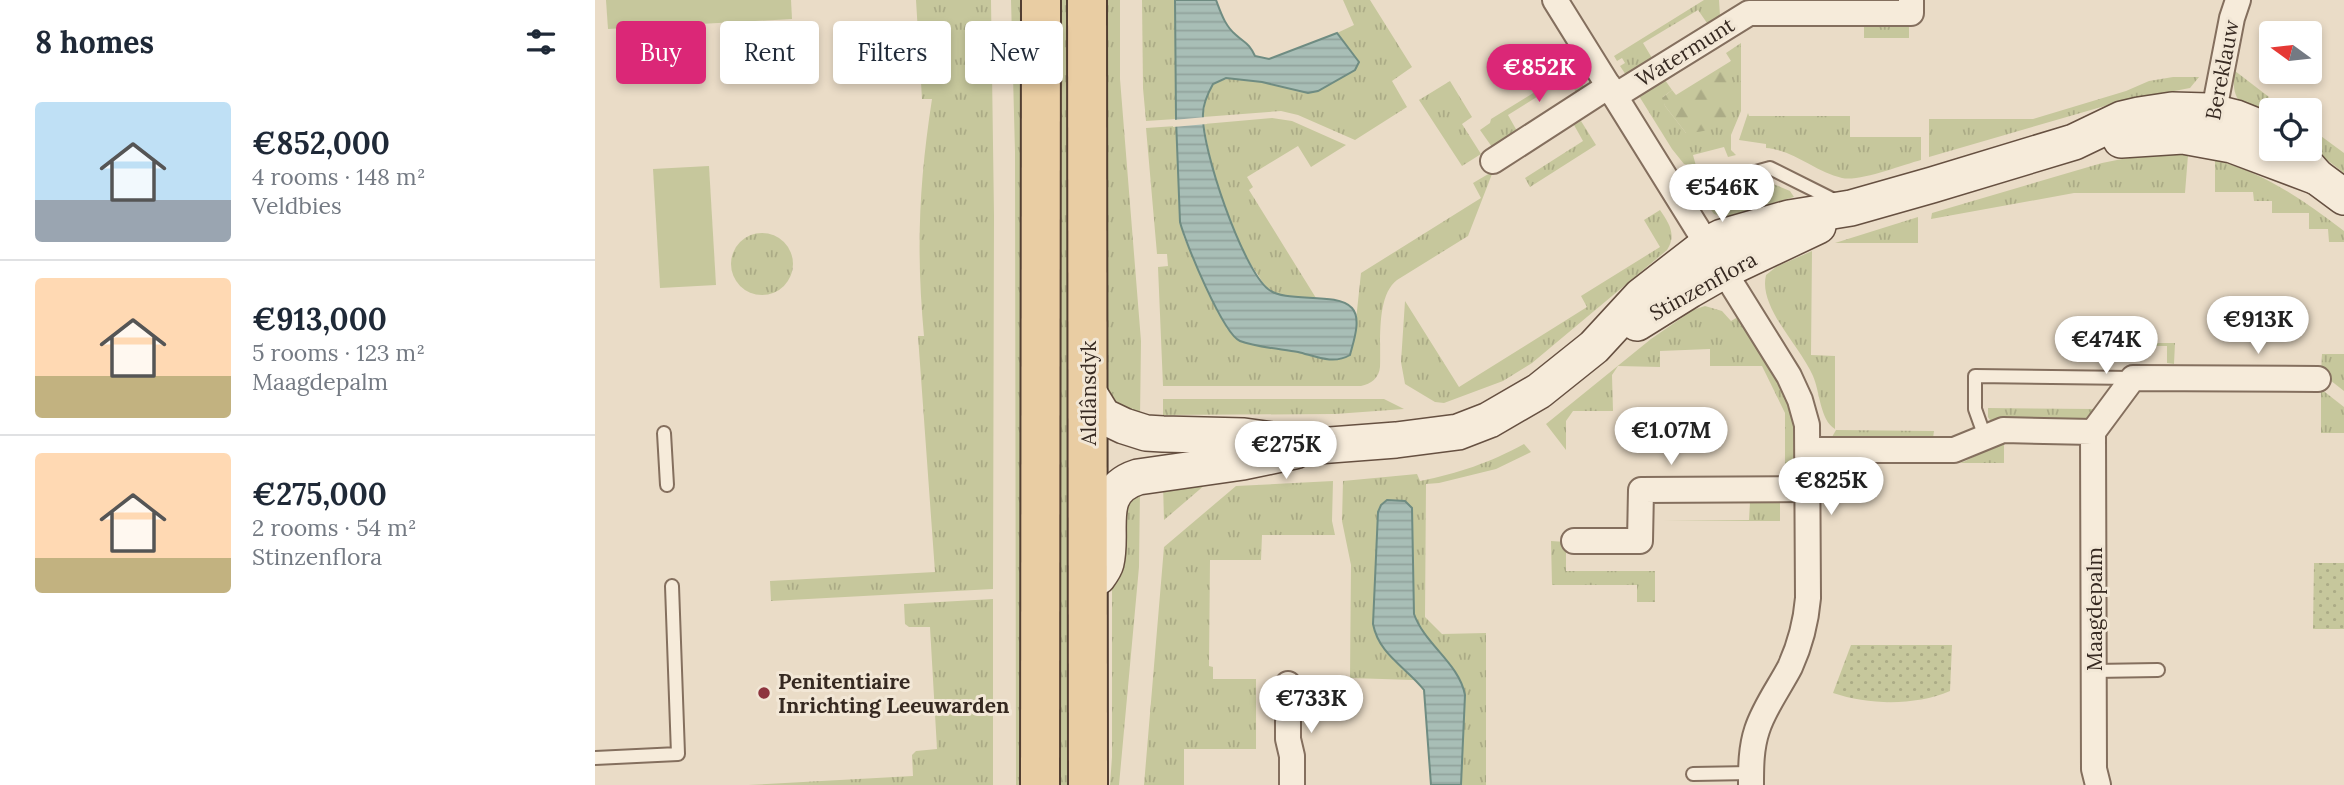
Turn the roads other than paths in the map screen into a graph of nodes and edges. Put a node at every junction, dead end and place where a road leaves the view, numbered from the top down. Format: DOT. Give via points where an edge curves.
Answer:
graph roads {
  1 [pos="1041,0"];
  2 [pos="1087,0"];
  3 [pos="1555,0"];
  4 [pos="1912,0"];
  5 [pos="2238,0"];
  6 [pos="1612,91"];
  7 [pos="2211,127"];
  8 [pos="2259,127"];
  9 [pos="1493,161"];
  10 [pos="2305,161"];
  11 [pos="2331,187"];
  12 [pos="1680,202"];
  13 [pos="1851,208"];
  14 [pos="1716,257"];
  15 [pos="2133,378"];
  16 [pos="2318,379"];
  17 [pos="1089,393"];
  18 [pos="2093,432"];
  19 [pos="664,433"];
  20 [pos="1985,437"];
  21 [pos="1317,446"];
  22 [pos="1808,450"];
  23 [pos="667,485"];
  24 [pos="1808,489"];
  25 [pos="1574,541"];
  26 [pos="672,586"];
  27 [pos="1087,599"];
  28 [pos="2158,670"];
  29 [pos="2094,671"];
  30 [pos="1288,684"];
  31 [pos="595,758"];
  32 [pos="1693,774"];
  33 [pos="1751,779"];
  34 [pos="1040,785"];
  35 [pos="1088,785"];
  36 [pos="1292,785"];
  37 [pos="2098,785"];
  1 -- 34 [label="main road"];
  2 -- 17 [label="main road, Aldlânsdyk"];
  3 -- 6 [label="street"];
  4 -- 6 [label="street, Watermunt" via="1911,13 1749,13"];
  5 -- 7 [label="street, Bereklauw"];
  6 -- 9 [label="street"];
  6 -- 12 [label="street"];
  7 -- 8 [label="street, Stinzenflora" via="2250,123"];
  7 -- 11 [label="street, Stinzenflora" via="2232,145"];
  7 -- 13 [label="street, Stinzenflora" via="2183,136 2074,142"];
  10 -- 11 [label="street, Stinzenflora"];
  12 -- 13 [label="lane" via="1716,183 1770,169"];
  12 -- 14 [label="street"];
  13 -- 14 [label="street, Stinzenflora" via="1793,239"];
  14 -- 21 [label="street, Stinzenflora" via="1641,296 1594,347 1539,391 1489,420 1458,432"];
  14 -- 22 [label="street" via="1794,388 1807,425"];
  15 -- 16 [label="street"];
  15 -- 18 [label="street"];
  15 -- 20 [label="lane" via="1975,376 1975,409"];
  17 -- 21 [label="street, Stinzenflora" via="1103,416 1146,433 1244,436"];
  17 -- 27 [label="main road, Aldlânsdyk"];
  18 -- 20 [label="street" via="2003,430"];
  18 -- 29 [label="street, Maagdepalm"];
  19 -- 23 [label="lane"];
  20 -- 22 [label="street" via="1954,450"];
  21 -- 27 [label="street, Stinzenflora" via="1126,481 1111,501 1106,563"];
  22 -- 24 [label="street"];
  24 -- 25 [label="street" via="1640,489 1640,541"];
  24 -- 33 [label="street" via="1806,618 1793,660 1756,733"];
  26 -- 31 [label="lane" via="678,754"];
  27 -- 35 [label="main road, Aldlânsdyk"];
  28 -- 29 [label="lane"];
  29 -- 37 [label="street, Maagdepalm"];
  30 -- 36 [label="street"];
  32 -- 33 [label="lane"];
}
